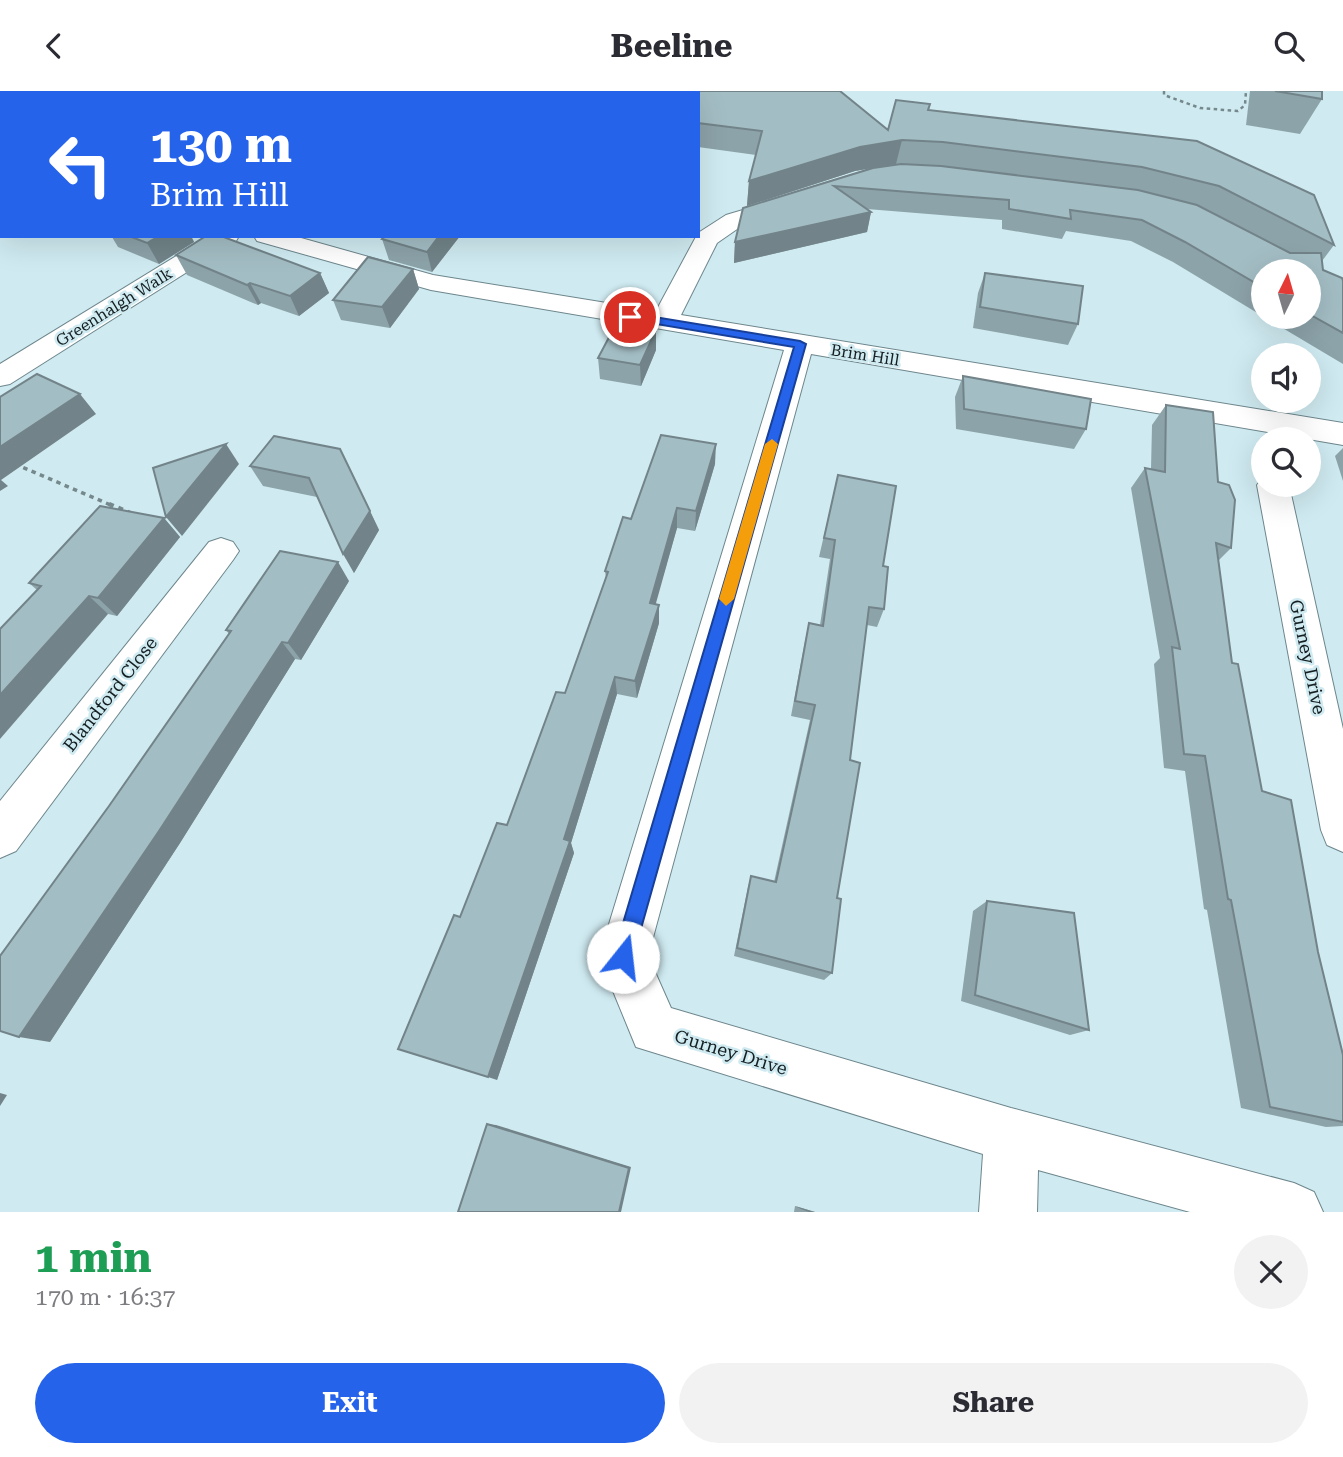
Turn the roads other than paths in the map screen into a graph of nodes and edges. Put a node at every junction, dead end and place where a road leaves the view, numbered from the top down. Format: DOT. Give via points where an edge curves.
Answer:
graph roads {
  1 [pos="811,196"];
  2 [pos="224,238"];
  3 [pos="273,238"];
  4 [pos="664,322"];
  5 [pos="800,344"];
  6 [pos="0,377"];
  7 [pos="1251,428"];
  8 [pos="1321,433"];
  9 [pos="1343,434"];
  10 [pos="1275,497"];
  11 [pos="221,551"];
  12 [pos="1343,829"];
  13 [pos="0,837"];
  14 [pos="1011,1135"];
  15 [pos="1008,1212"];
  16 [pos="1294,1212"];
  1 -- 4 [label="street" via="716,229 706,239"];
  2 -- 6 [label="street, Greenhalgh Walk"];
  3 -- 4 [label="street, Brim Hill" via="431,282"];
  4 -- 5 [label="street, Brim Hill"];
  5 -- 7 [label="street, Brim Hill"];
  5 -- 14 [label="street, Gurney Drive" via="623,957 654,1029"];
  8 -- 9 [label="street, Brim Hill"];
  10 -- 12 [label="street, Gurney Drive"];
  11 -- 13 [label="street, Blandford Close"];
  14 -- 15 [label="street"];
  14 -- 16 [label="street, Gurney Drive"];
}
